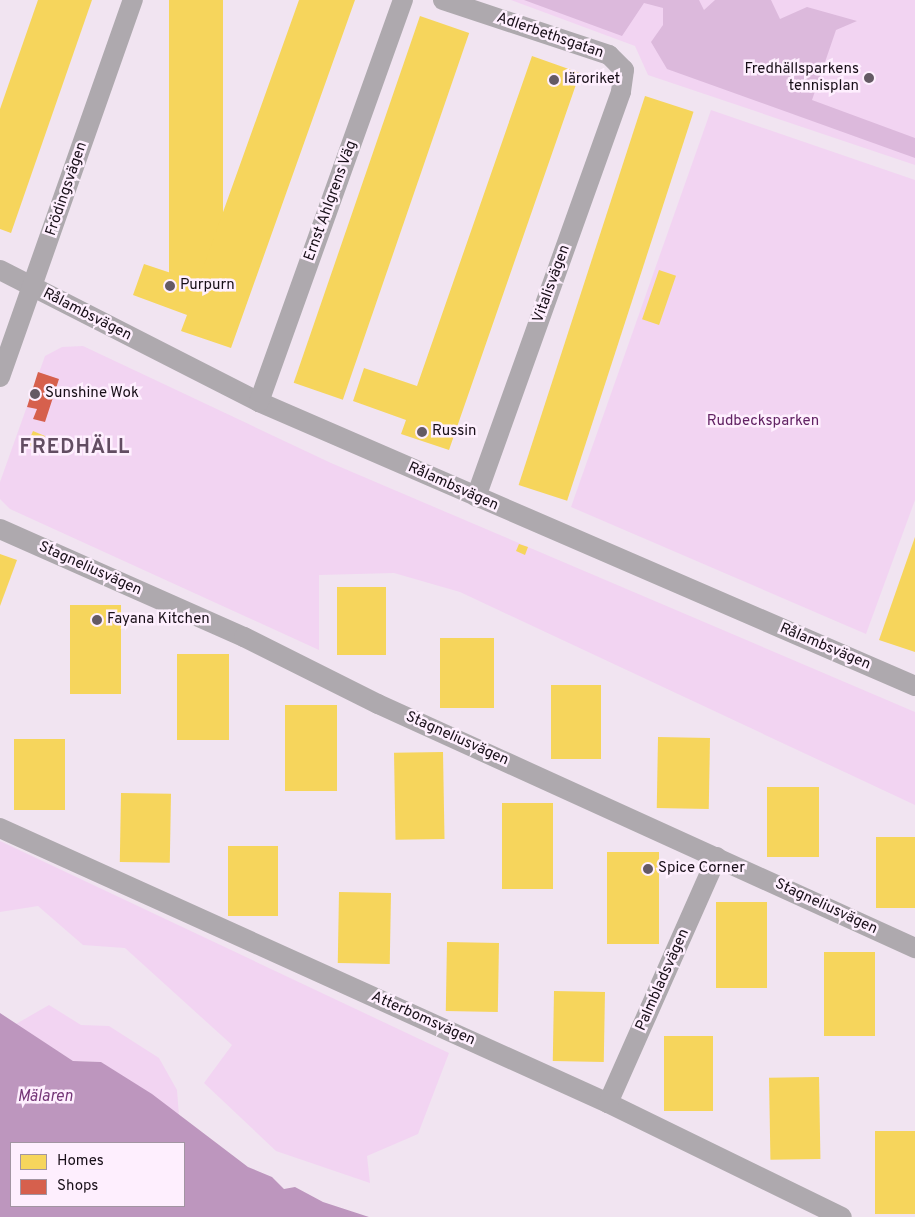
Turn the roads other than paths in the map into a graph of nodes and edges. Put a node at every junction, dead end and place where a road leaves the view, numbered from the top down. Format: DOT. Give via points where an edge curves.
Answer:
graph roads {
  1 [pos="133,0"];
  2 [pos="403,0"];
  3 [pos="443,0"];
  4 [pos="624,70"];
  5 [pos="0,270"];
  6 [pos="32,287"];
  7 [pos="0,377"];
  8 [pos="259,402"];
  9 [pos="476,497"];
  10 [pos="0,529"];
  11 [pos="915,686"];
  12 [pos="0,828"];
  13 [pos="717,857"];
  14 [pos="915,948"];
  15 [pos="608,1103"];
  16 [pos="842,1217"];
  1 -- 6 [label="street, Frödingsvägen"];
  2 -- 8 [label="street, Ernst Ahlgrens Väg"];
  3 -- 4 [label="street, Adlerbethsgatan" via="609,55"];
  4 -- 9 [label="street, Vitalisvägen" via="621,92"];
  5 -- 6 [label="street, Rålambsvägen"];
  6 -- 7 [label="street, Frödingsvägen"];
  6 -- 8 [label="street, Rålambsvägen"];
  8 -- 9 [label="street, Rålambsvägen"];
  9 -- 11 [label="street, Rålambsvägen"];
  10 -- 13 [label="street, Stagneliusvägen" via="244,637 378,704"];
  12 -- 15 [label="street, Atterbomsvägen"];
  13 -- 14 [label="street, Stagneliusvägen"];
  13 -- 15 [label="street, Palmbladsvägen"];
  15 -- 16 [label="street, Atterbomsvägen"];
}
